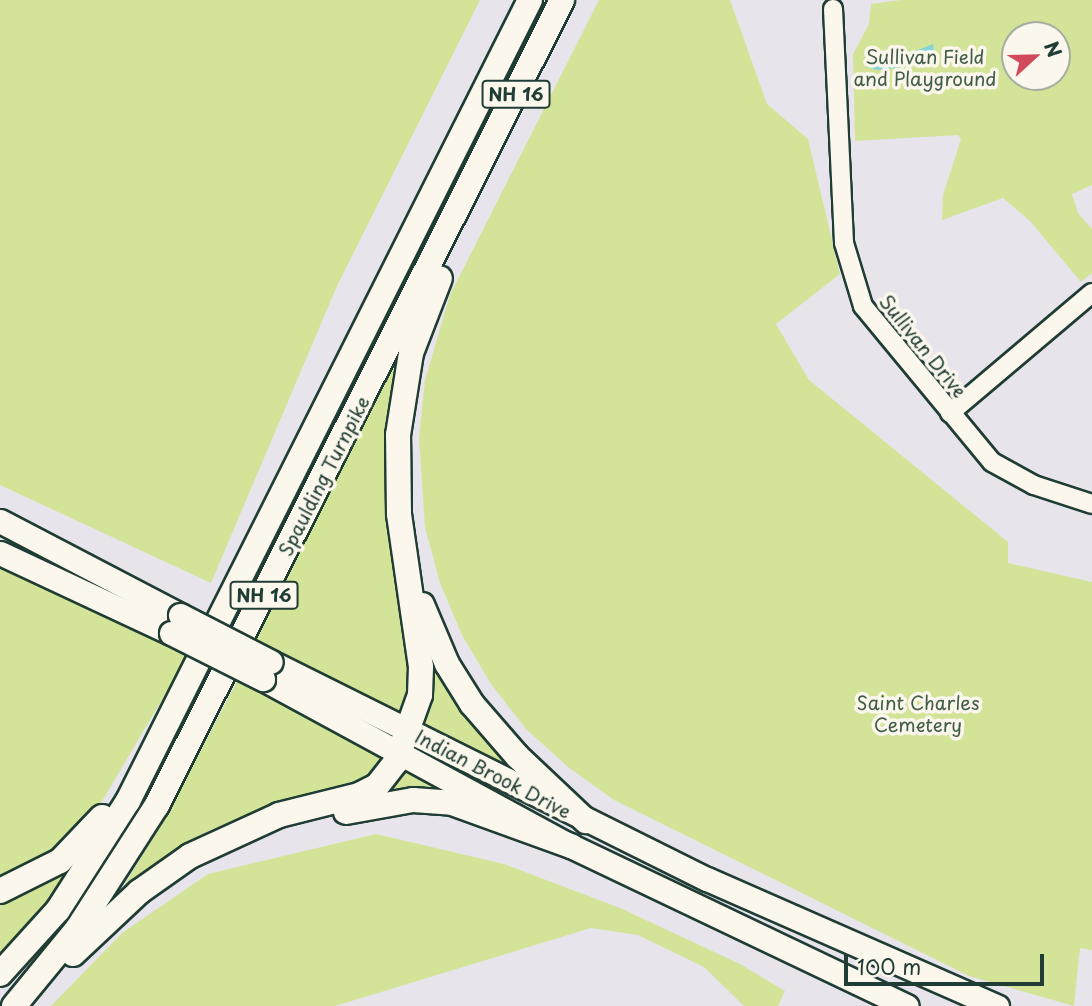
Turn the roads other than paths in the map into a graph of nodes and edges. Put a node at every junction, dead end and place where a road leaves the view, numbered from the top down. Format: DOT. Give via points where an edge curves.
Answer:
graph roads {
  1 [pos="530,0"];
  2 [pos="562,0"];
  3 [pos="833,9"];
  4 [pos="469,188"];
  5 [pos="1092,293"];
  6 [pos="950,413"];
  7 [pos="1092,504"];
  8 [pos="0,521"];
  9 [pos="0,553"];
  10 [pos="408,572"];
  11 [pos="175,624"];
  12 [pos="163,732"];
  13 [pos="404,741"];
  14 [pos="586,821"];
  15 [pos="263,824"];
  16 [pos="571,846"];
  17 [pos="0,891"];
  18 [pos="0,974"];
  19 [pos="32,986"];
  20 [pos="14,1006"];
  21 [pos="907,1006"];
  22 [pos="997,1006"];
  1 -- 12 [label="highway, Spaulding Turnpike / NH 16"];
  2 -- 4 [label="highway, Spaulding Turnpike / NH 16"];
  3 -- 6 [label="street, Sullivan Drive" via="844,243 855,291 890,342"];
  4 -- 10 [label="highway" via="457,234 418,332 401,404 397,483"];
  4 -- 19 [label="highway, Spaulding Turnpike / NH 16" via="157,805 78,928"];
  5 -- 6 [label="street"];
  6 -- 7 [label="street, Sullivan Drive" via="970,440 1005,471"];
  8 -- 11 [label="main road, Indian Brook Drive"];
  9 -- 11 [label="main road, Indian Brook Drive"];
  10 -- 13 [label="highway" via="421,667 419,695"];
  10 -- 14 [label="highway" via="437,643 472,704 509,748"];
  11 -- 13 [label="main road, Indian Brook Drive, bridge"];
  12 -- 17 [label="highway" via="75,850 46,872"];
  12 -- 18 [label="highway, Spaulding Turnpike / NH 16" via="128,801 65,899"];
  13 -- 14 [label="main road, Indian Brook Drive"];
  13 -- 15 [label="highway" via="386,777 368,791"];
  13 -- 16 [label="main road, Indian Brook Drive"];
  14 -- 22 [label="main road, Indian Brook Drive"];
  15 -- 16 [label="highway" via="282,827 377,805 435,801"];
  15 -- 19 [label="highway" via="200,850 172,868"];
  16 -- 21 [label="main road, Indian Brook Drive"];
  19 -- 20 [label="highway, Spaulding Turnpike / NH 16"];
}
